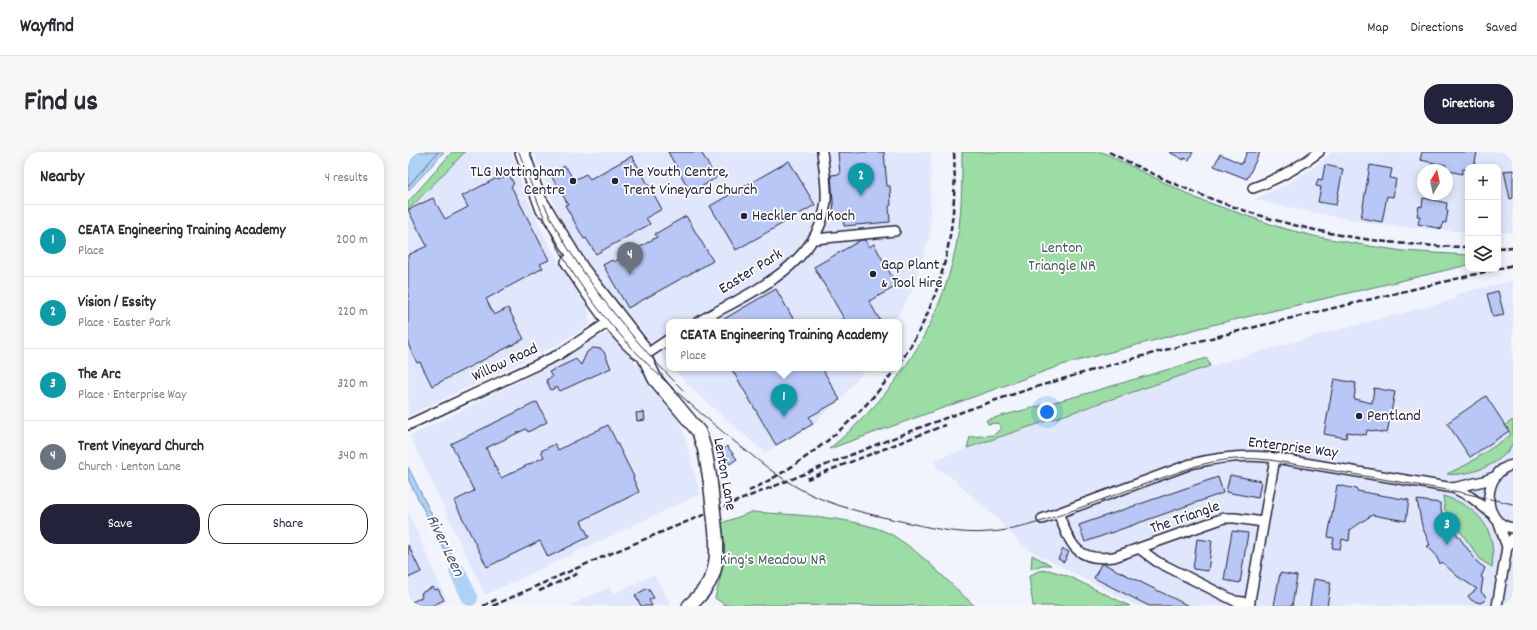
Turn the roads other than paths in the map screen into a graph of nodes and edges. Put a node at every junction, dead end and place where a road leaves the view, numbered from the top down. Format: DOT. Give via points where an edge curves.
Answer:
graph roads {
  1 [pos="522,152"];
  2 [pos="822,152"];
  3 [pos="1319,152"];
  4 [pos="1253,188"];
  5 [pos="541,202"];
  6 [pos="895,232"];
  7 [pos="815,238"];
  8 [pos="611,307"];
  9 [pos="703,319"];
  10 [pos="610,321"];
  11 [pos="666,341"];
  12 [pos="644,356"];
  13 [pos="408,425"];
  14 [pos="1275,458"];
  15 [pos="1513,465"];
  16 [pos="1494,477"];
  17 [pos="1453,488"];
  18 [pos="1058,513"];
  19 [pos="1490,513"];
  20 [pos="1042,519"];
  21 [pos="1263,522"];
  22 [pos="1499,524"];
  23 [pos="1513,528"];
  24 [pos="1513,538"];
  25 [pos="1507,547"];
  26 [pos="1140,549"];
  27 [pos="1250,604"];
  28 [pos="689,606"];
  29 [pos="1497,606"];
  1 -- 5 [label="street, Lenton Lane"];
  2 -- 7 [label="street, Easter Park" via="826,201"];
  3 -- 4 [label="street" via="1283,176"];
  5 -- 8 [label="street, Lenton Lane" via="567,247"];
  5 -- 10 [label="street, Lenton Lane" via="565,258"];
  6 -- 7 [label="street"];
  7 -- 9 [label="street, Easter Park" via="781,274"];
  8 -- 10 [label="street"];
  8 -- 12 [label="street, Lenton Lane" via="642,346"];
  10 -- 12 [label="street, Lenton Lane" via="628,343"];
  10 -- 13 [label="street, Willow Road" via="558,355"];
  11 -- 12 [label="street"];
  12 -- 28 [label="street, Lenton Lane, bridge" via="655,379 698,432 705,451 717,545 714,575 708,587"];
  14 -- 17 [label="street, Enterprise Way"];
  14 -- 18 [label="street, Enterprise Way" via="1236,456 1191,464"];
  14 -- 21 [label="street, The Triangle"];
  15 -- 16 [label="street, Enterprise Way" via="1502,469"];
  16 -- 17 [label="street, Enterprise Way"];
  16 -- 19 [label="street" via="1490,494"];
  17 -- 19 [label="street, Enterprise Way" via="1471,497"];
  18 -- 20 [label="street, Enterprise Way"];
  18 -- 26 [label="street, The Triangle" via="1073,547 1091,558 1114,557"];
  19 -- 22 [label="street, Enterprise Way"];
  21 -- 26 [label="street, The Triangle" via="1224,518"];
  21 -- 27 [label="street, The Triangle"];
  22 -- 23 [label="street"];
  22 -- 25 [label="street"];
  24 -- 25 [label="street"];
  25 -- 29 [label="street"];
  26 -- 27 [label="street, The Triangle" via="1156,561 1235,601"];
}
